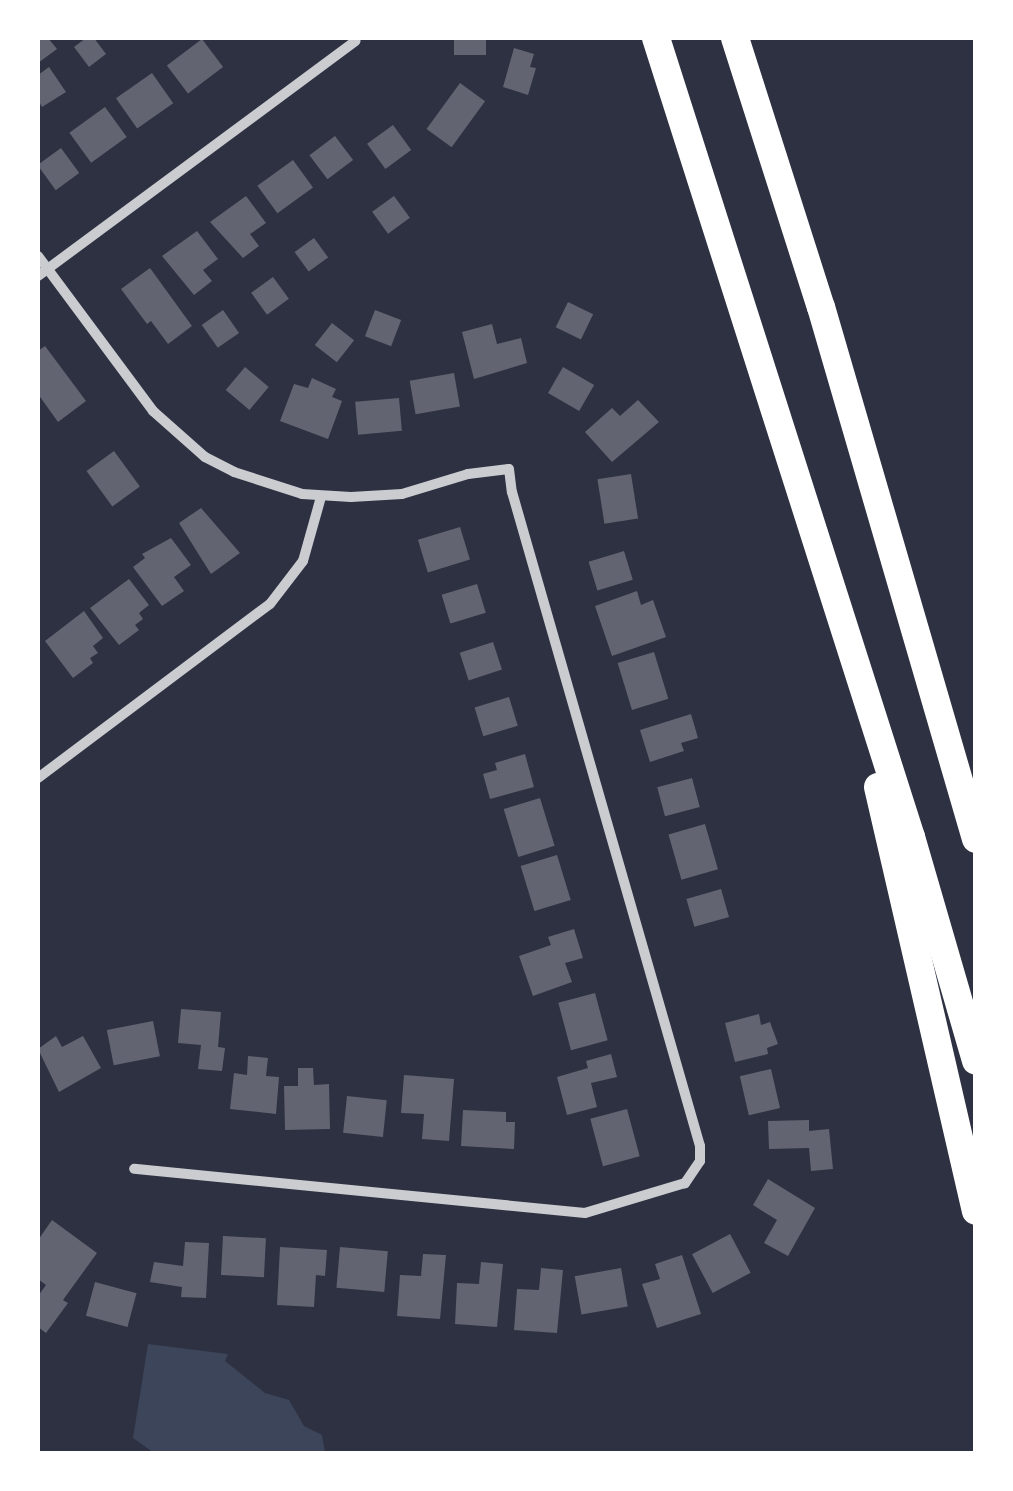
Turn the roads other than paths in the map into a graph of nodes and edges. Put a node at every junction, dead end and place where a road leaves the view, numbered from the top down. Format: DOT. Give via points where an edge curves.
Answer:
graph roads {
  1 [pos="656,38"];
  2 [pos="735,38"];
  3 [pos="356,41"];
  4 [pos="38,256"];
  5 [pos="42,272"];
  6 [pos="322,498"];
  7 [pos="844,630"];
  8 [pos="38,778"];
  9 [pos="976,838"];
  10 [pos="976,1060"];
  11 [pos="134,1169"];
  12 [pos="976,1211"];
  1 -- 7 [label="highway"];
  2 -- 9 [label="highway" via="822,306"];
  3 -- 5 [label="street"];
  4 -- 5 [label="street"];
  5 -- 6 [label="street" via="177,435 234,472"];
  6 -- 8 [label="street" via="303,561 270,604"];
  6 -- 11 [label="street" via="402,494 509,469 696,1127 700,1161 672,1190 585,1213"];
  7 -- 10 [label="highway"];
  7 -- 12 [label="highway"];
}
